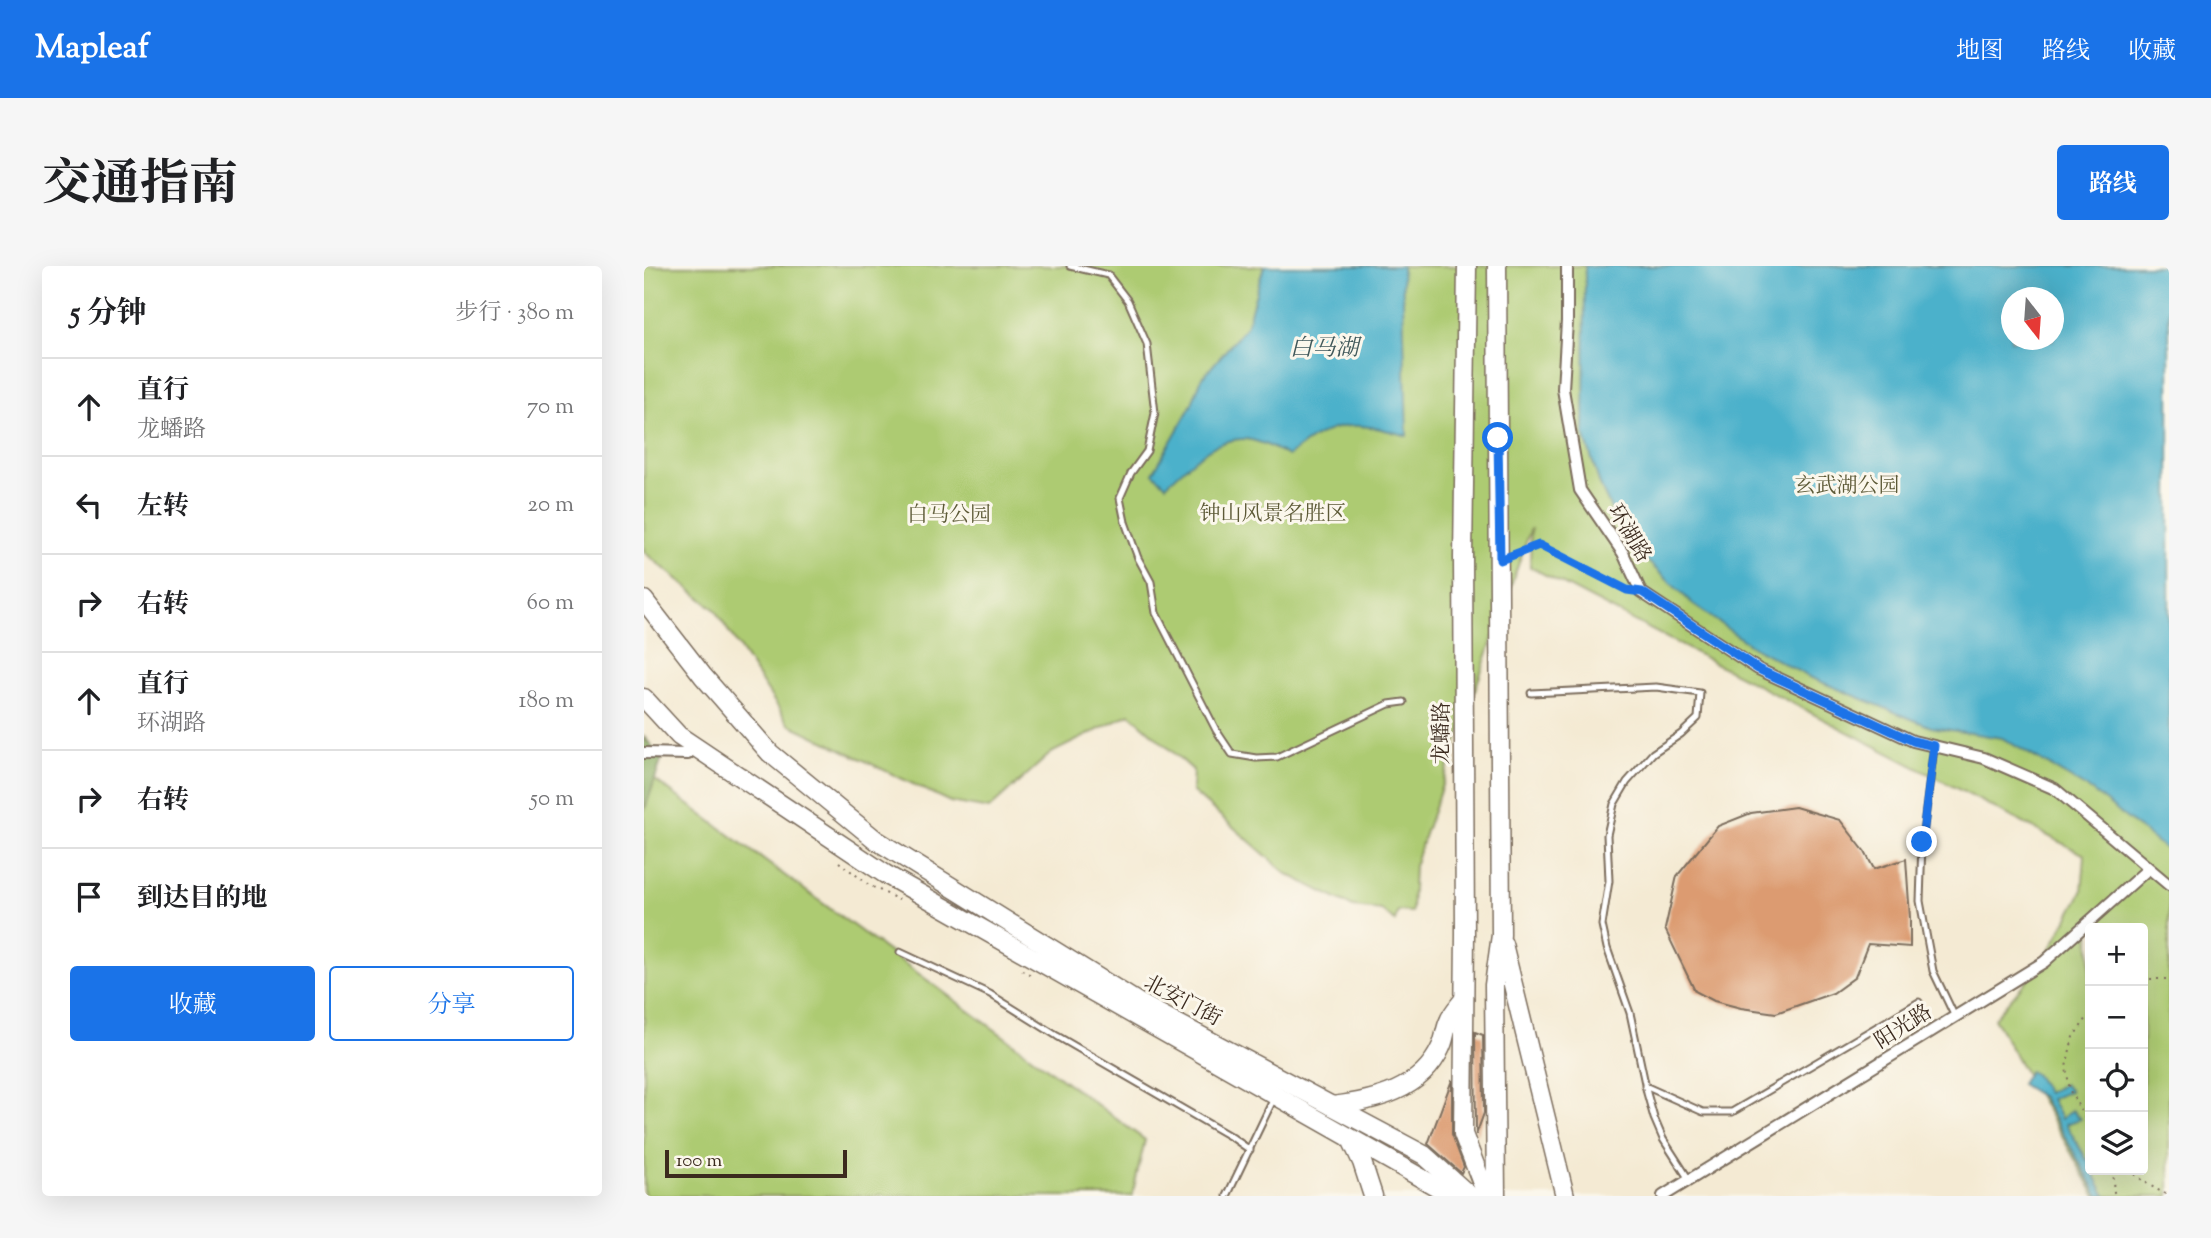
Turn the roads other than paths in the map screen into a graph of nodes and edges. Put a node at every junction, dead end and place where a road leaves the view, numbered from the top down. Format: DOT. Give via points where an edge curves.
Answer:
graph roads {
  1 [pos="1070,266"];
  2 [pos="1467,266"];
  3 [pos="1497,266"];
  4 [pos="1567,266"];
  5 [pos="644,600"];
  6 [pos="1531,693"];
  7 [pos="644,698"];
  8 [pos="1405,702"];
  9 [pos="1934,746"];
  10 [pos="681,748"];
  11 [pos="644,753"];
  12 [pos="2148,869"];
  13 [pos="2169,885"];
  14 [pos="1501,935"];
  15 [pos="900,952"];
  16 [pos="1464,999"];
  17 [pos="1919,1003"];
  18 [pos="1955,1017"];
  19 [pos="1645,1086"];
  20 [pos="1275,1096"];
  21 [pos="1332,1106"];
  22 [pos="1351,1139"];
  23 [pos="1250,1150"];
  24 [pos="1690,1181"];
  25 [pos="1227,1196"];
  26 [pos="1373,1196"];
  27 [pos="1453,1196"];
  28 [pos="1470,1196"];
  29 [pos="1487,1196"];
  30 [pos="1496,1196"];
  31 [pos="1565,1196"];
  32 [pos="1663,1196"];
  1 -- 8 [label="lane" via="1108,275 1128,300 1147,344 1155,413 1147,451 1120,498 1125,523 1151,582 1156,613 1232,754 1277,757 1389,704"];
  2 -- 16 [label="main road, 龙蟠路"];
  3 -- 14 [label="main road"];
  4 -- 9 [label="street, 环湖路" via="1563,389 1580,490 1623,553 1642,592 1758,669 1913,741"];
  5 -- 21 [label="main road, 北安门街" via="770,752 876,840 1137,1002"];
  6 -- 19 [label="lane" via="1656,687 1700,693 1698,718 1653,753 1621,791 1607,835 1609,881 1602,925 1630,1013"];
  7 -- 10 [label="main road"];
  9 -- 12 [label="street, 环湖路" via="1984,758 2055,789"];
  9 -- 18 [label="lane" via="1920,901 1933,971"];
  10 -- 11 [label="street"];
  10 -- 20 [label="main road" via="885,874"];
  12 -- 13 [label="street, 环湖路"];
  12 -- 18 [label="street, 阳光路" via="2044,962"];
  14 -- 30 [label="main road" via="1494,985"];
  14 -- 31 [label="main road"];
  15 -- 23 [label="lane" via="990,994"];
  16 -- 21 [label="main road" via="1449,1020 1434,1060 1406,1086 1385,1096"];
  16 -- 29 [label="main road, 龙蟠路" via="1463,1134"];
  17 -- 19 [label="lane" via="1732,1112 1703,1112"];
  18 -- 24 [label="street, 阳光路"];
  19 -- 24 [label="lane" via="1663,1139"];
  20 -- 22 [label="main road"];
  20 -- 23 [label="lane"];
  21 -- 28 [label="main road, 北安门街" via="1424,1155"];
  22 -- 26 [label="main road"];
  22 -- 27 [label="main road"];
  23 -- 25 [label="lane"];
  24 -- 32 [label="street, 阳光路"];
}
